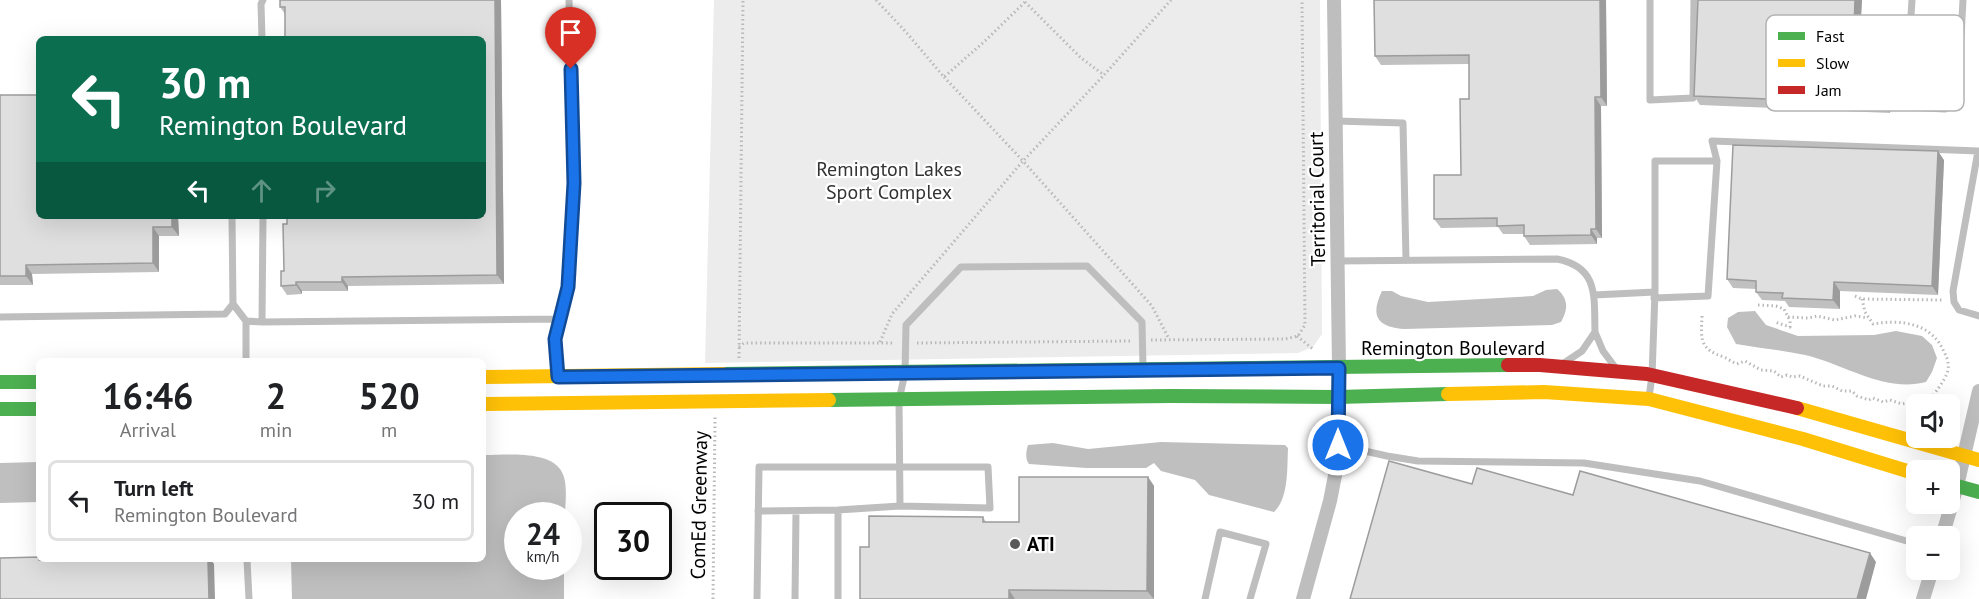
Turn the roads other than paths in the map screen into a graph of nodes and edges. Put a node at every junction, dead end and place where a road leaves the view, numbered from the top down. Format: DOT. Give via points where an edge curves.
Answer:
graph roads {
  1 [pos="263,0"];
  2 [pos="569,0"];
  3 [pos="1334,0"];
  4 [pos="1650,0"];
  5 [pos="1694,0"];
  6 [pos="1912,0"];
  7 [pos="1963,0"];
  8 [pos="1911,15"];
  9 [pos="1962,15"];
  10 [pos="262,36"];
  11 [pos="1336,122"];
  12 [pos="1978,151"];
  13 [pos="1717,161"];
  14 [pos="232,219"];
  15 [pos="263,219"];
  16 [pos="1406,260"];
  17 [pos="1338,261"];
  18 [pos="1594,295"];
  19 [pos="1655,295"];
  20 [pos="233,304"];
  21 [pos="1979,316"];
  22 [pos="0,317"];
  23 [pos="560,319"];
  24 [pos="246,321"];
  25 [pos="262,321"];
  26 [pos="1595,332"];
  27 [pos="246,358"];
  28 [pos="1558,367"];
  29 [pos="1339,368"];
  30 [pos="1143,370"];
  31 [pos="1618,372"];
  32 [pos="905,373"];
  33 [pos="1653,376"];
  34 [pos="486,377"];
  35 [pos="558,377"];
  36 [pos="0,382"];
  37 [pos="36,382"];
  38 [pos="1979,391"];
  39 [pos="1338,397"];
  40 [pos="1648,399"];
  41 [pos="899,400"];
  42 [pos="486,404"];
  43 [pos="0,409"];
  44 [pos="36,409"];
  45 [pos="1338,445"];
  46 [pos="1964,456"];
  47 [pos="1979,460"];
  48 [pos="901,465"];
  49 [pos="1960,467"];
  50 [pos="1906,471"];
  51 [pos="1960,487"];
  52 [pos="1979,492"];
  53 [pos="900,506"];
  54 [pos="838,510"];
  55 [pos="758,511"];
  56 [pos="796,511"];
  57 [pos="1906,541"];
  58 [pos="247,562"];
  59 [pos="1929,580"];
  60 [pos="249,599"];
  61 [pos="757,599"];
  62 [pos="795,599"];
  63 [pos="838,599"];
  64 [pos="1204,599"];
  65 [pos="1250,599"];
  66 [pos="1304,599"];
  67 [pos="1923,599"];
  1 -- 10 [label="lane"];
  2 -- 23 [label="lane" via="574,183 568,287"];
  3 -- 11 [label="street, Territorial Court"];
  4 -- 5 [label="lane" via="1650,100 1693,98"];
  6 -- 8 [label="lane"];
  7 -- 9 [label="lane"];
  11 -- 16 [label="lane" via="1403,123"];
  11 -- 17 [label="street, Territorial Court"];
  12 -- 13 [label="lane" via="1712,141"];
  12 -- 21 [label="lane" via="1953,291 1959,310"];
  13 -- 19 [label="lane" via="1708,296"];
  13 -- 19 [label="lane" via="1655,161"];
  14 -- 20 [label="lane"];
  15 -- 25 [label="lane"];
  16 -- 17 [label="lane"];
  16 -- 18 [label="lane" via="1557,259 1581,268"];
  17 -- 29 [label="street, Territorial Court"];
  18 -- 19 [label="lane"];
  18 -- 26 [label="lane"];
  19 -- 33 [label="lane"];
  20 -- 22 [label="lane" via="225,314"];
  20 -- 24 [label="lane"];
  23 -- 25 [label="lane"];
  23 -- 35 [label="lane" via="555,339"];
  24 -- 25 [label="lane"];
  24 -- 27 [label="lane"];
  26 -- 28 [label="lane" via="1581,351"];
  26 -- 31 [label="lane"];
  28 -- 29 [label="street, Remington Boulevard"];
  28 -- 31 [label="street, Remington Boulevard"];
  29 -- 30 [label="street, Remington Boulevard"];
  29 -- 39 [label="street, Territorial Court"];
  30 -- 32 [label="street, Remington Boulevard"];
  30 -- 32 [label="lane" via="1142,322 1087,266 961,267 906,324"];
  31 -- 33 [label="street, Remington Boulevard"];
  32 -- 35 [label="street, Remington Boulevard"];
  32 -- 41 [label="lane"];
  33 -- 40 [label="lane"];
  33 -- 46 [label="street, Remington Boulevard" via="1806,410"];
  34 -- 35 [label="street, Remington Boulevard"];
  36 -- 37 [label="street"];
  38 -- 46 [label="street"];
  39 -- 40 [label="street" via="1544,392"];
  39 -- 41 [label="street"];
  39 -- 45 [label="street, Territorial Court"];
  40 -- 50 [label="street"];
  41 -- 42 [label="street"];
  41 -- 48 [label="lane"];
  43 -- 44 [label="street"];
  45 -- 57 [label="lane" via="1418,461 1584,463 1700,481"];
  45 -- 66 [label="street, Territorial Court" via="1330,501"];
  46 -- 47 [label="street, Remington Boulevard"];
  46 -- 49 [label="street"];
  48 -- 53 [label="lane"];
  48 -- 53 [label="lane" via="988,467 990,508"];
  48 -- 55 [label="lane" via="759,467"];
  51 -- 52 [label="street"];
  53 -- 54 [label="lane"];
  54 -- 56 [label="lane"];
  54 -- 63 [label="lane"];
  55 -- 56 [label="lane"];
  55 -- 61 [label="lane"];
  56 -- 62 [label="lane"];
  58 -- 60 [label="lane"];
  59 -- 67 [label="street"];
  64 -- 65 [label="lane" via="1220,532 1266,544"];
}
